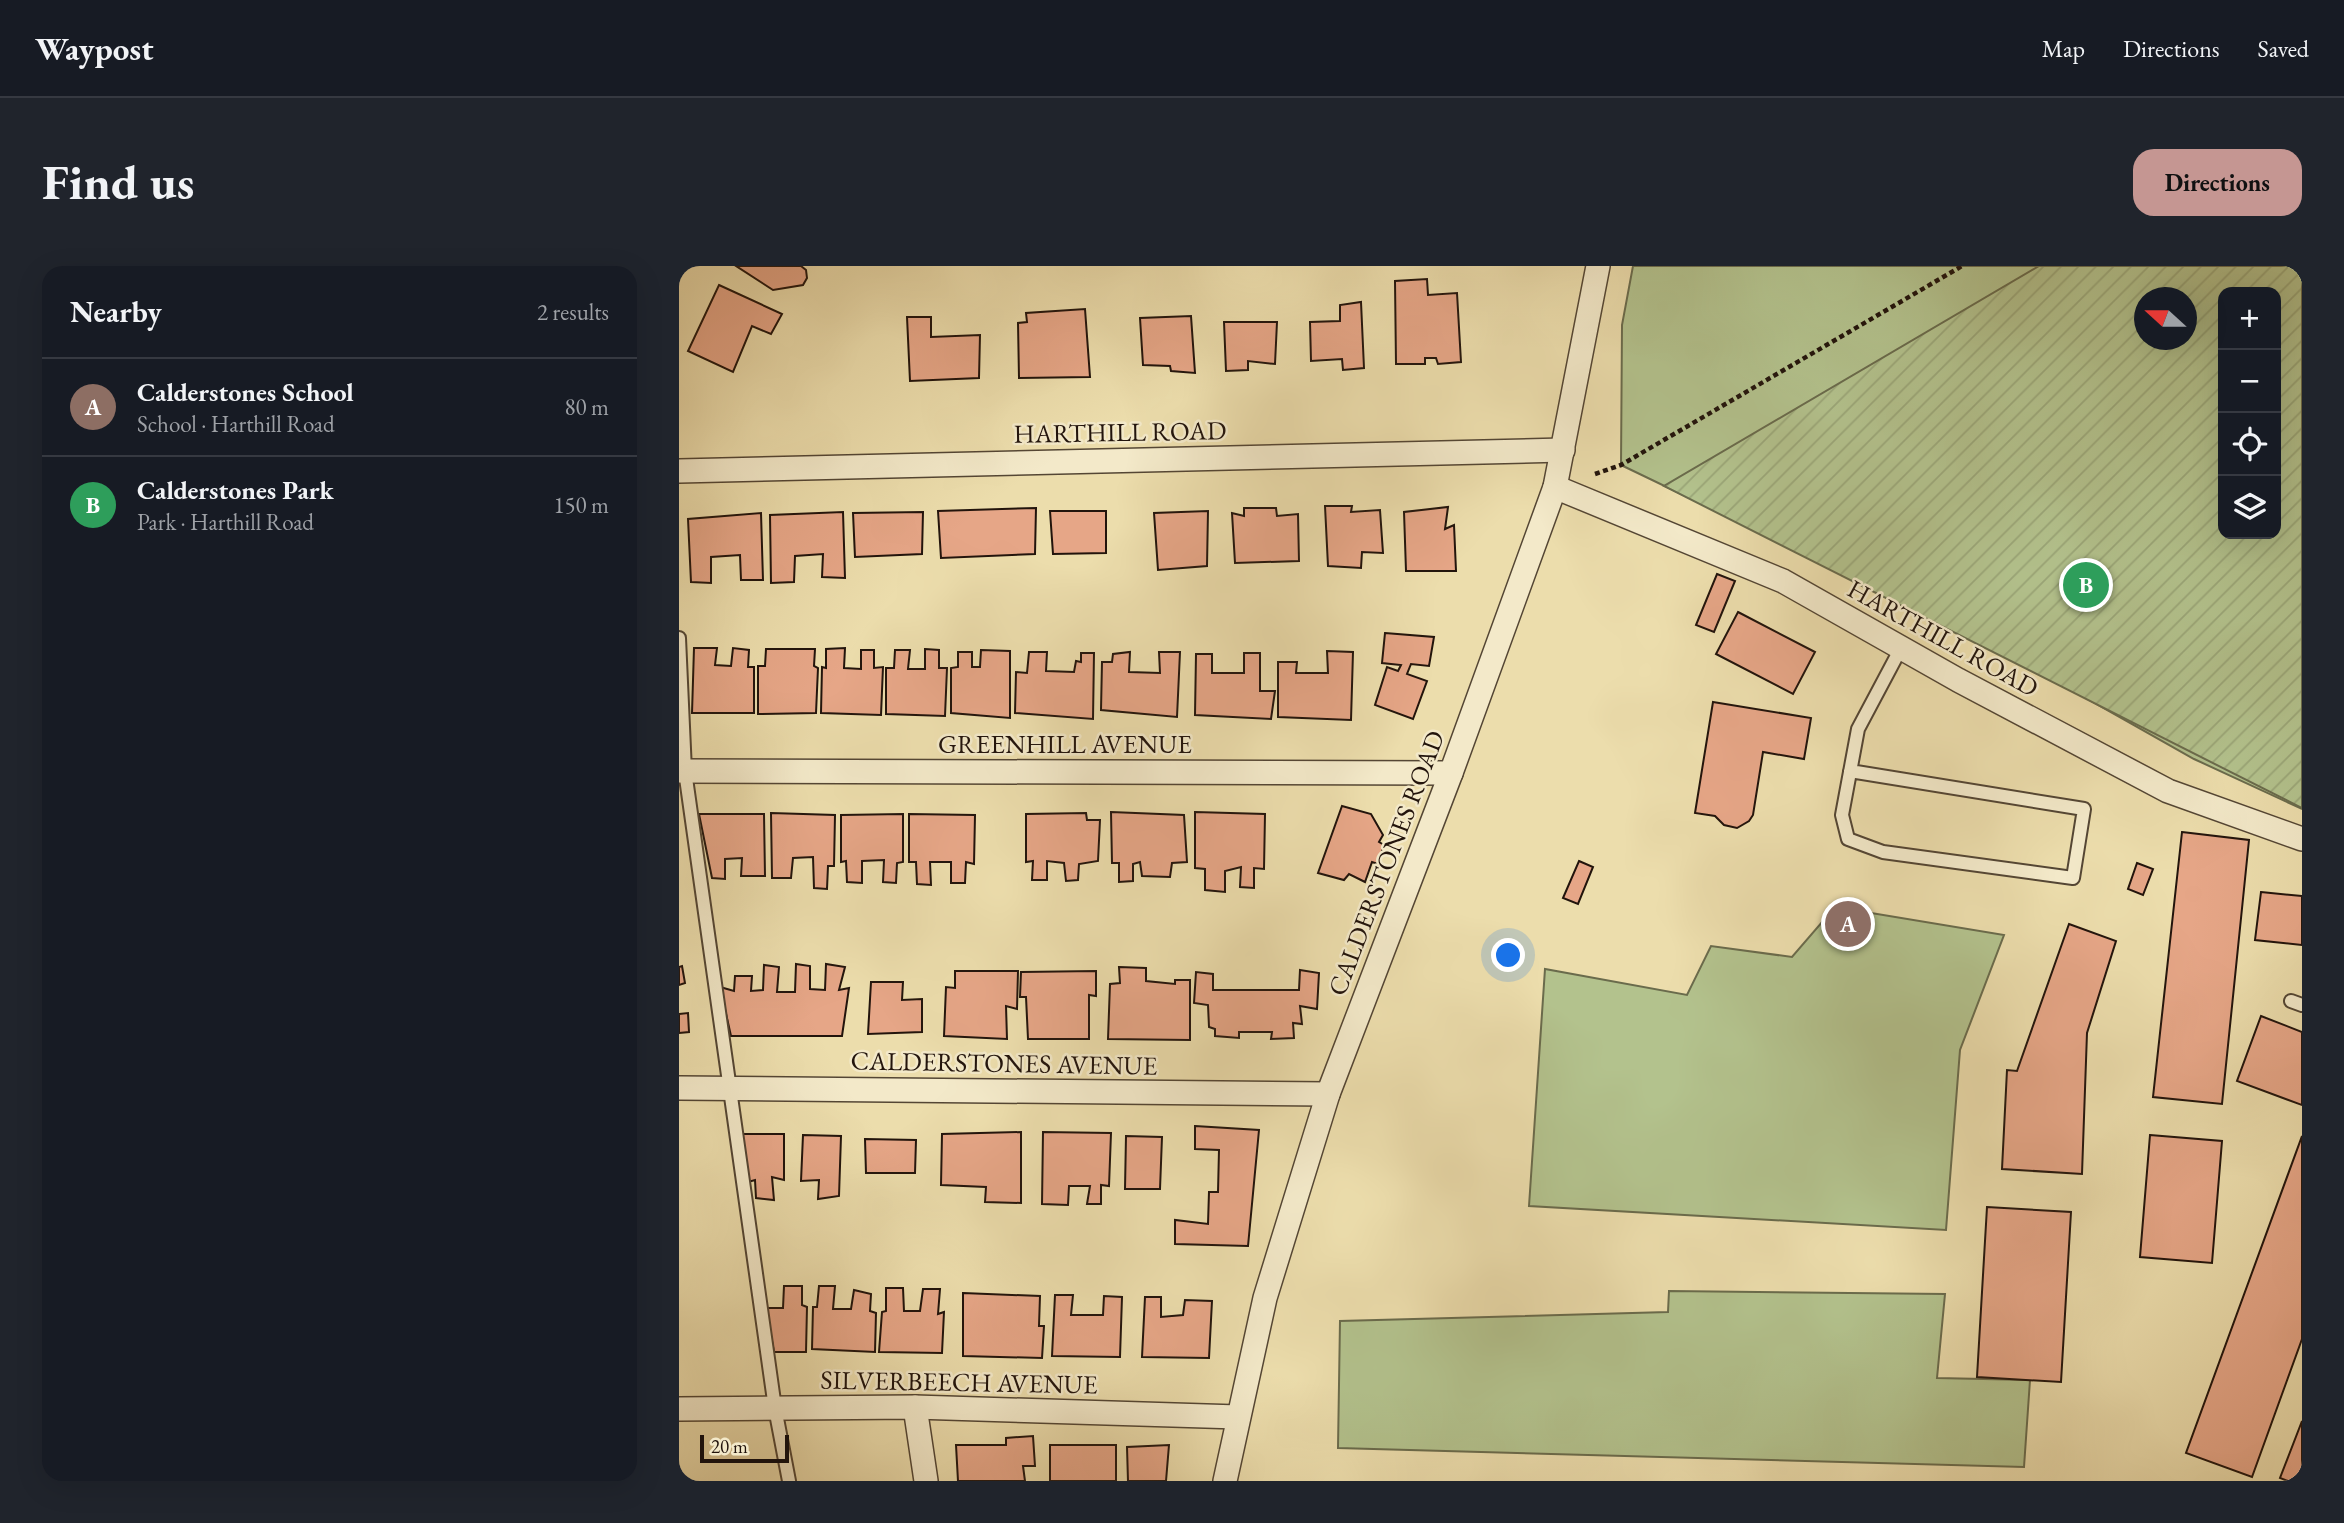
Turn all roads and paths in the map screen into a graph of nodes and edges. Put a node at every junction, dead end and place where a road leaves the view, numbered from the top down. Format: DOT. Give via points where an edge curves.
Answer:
graph roads {
  1 [pos="1598,266"];
  2 [pos="1962,266"];
  3 [pos="1563,450"];
  4 [pos="679,471"];
  5 [pos="1595,474"];
  6 [pos="1555,487"];
  7 [pos="679,638"];
  8 [pos="1901,648"];
  9 [pos="682,771"];
  10 [pos="1850,771"];
  11 [pos="1451,774"];
  12 [pos="2302,839"];
  13 [pos="679,1088"];
  14 [pos="729,1088"];
  15 [pos="1328,1094"];
  16 [pos="915,1407"];
  17 [pos="775,1408"];
  18 [pos="679,1409"];
  19 [pos="1238,1417"];
  20 [pos="789,1481"];
  21 [pos="926,1481"];
  22 [pos="1225,1481"];
  1 -- 3 [label="street, CALDERSTONES ROAD"];
  2 -- 5 [label="path" via="1621,465"];
  3 -- 4 [label="street, HARTHILL ROAD"];
  3 -- 6 [label="street, CALDERSTONES ROAD"];
  6 -- 8 [label="street, HARTHILL ROAD" via="1783,581"];
  6 -- 11 [label="street, CALDERSTONES ROAD"];
  7 -- 9 [label="lane"];
  8 -- 10 [label="lane" via="1859,729"];
  8 -- 12 [label="street, HARTHILL ROAD" via="2168,792"];
  9 -- 11 [label="street, GREENHILL AVENUE"];
  9 -- 14 [label="lane"];
  10 -- 10 [label="lane" via="1842,815 1848,839 1883,852 2073,878 2084,809"];
  11 -- 15 [label="street, CALDERSTONES ROAD"];
  13 -- 14 [label="street, CALDERSTONES AVENUE"];
  14 -- 15 [label="street, CALDERSTONES AVENUE"];
  14 -- 17 [label="lane"];
  15 -- 19 [label="street, CALDERSTONES ROAD" via="1265,1298"];
  16 -- 17 [label="street, SILVERBEECH AVENUE"];
  16 -- 19 [label="street, SILVERBEECH AVENUE"];
  16 -- 21 [label="street"];
  17 -- 18 [label="street, SILVERBEECH AVENUE"];
  17 -- 20 [label="lane"];
  19 -- 22 [label="street, CALDERSTONES ROAD"];
}
